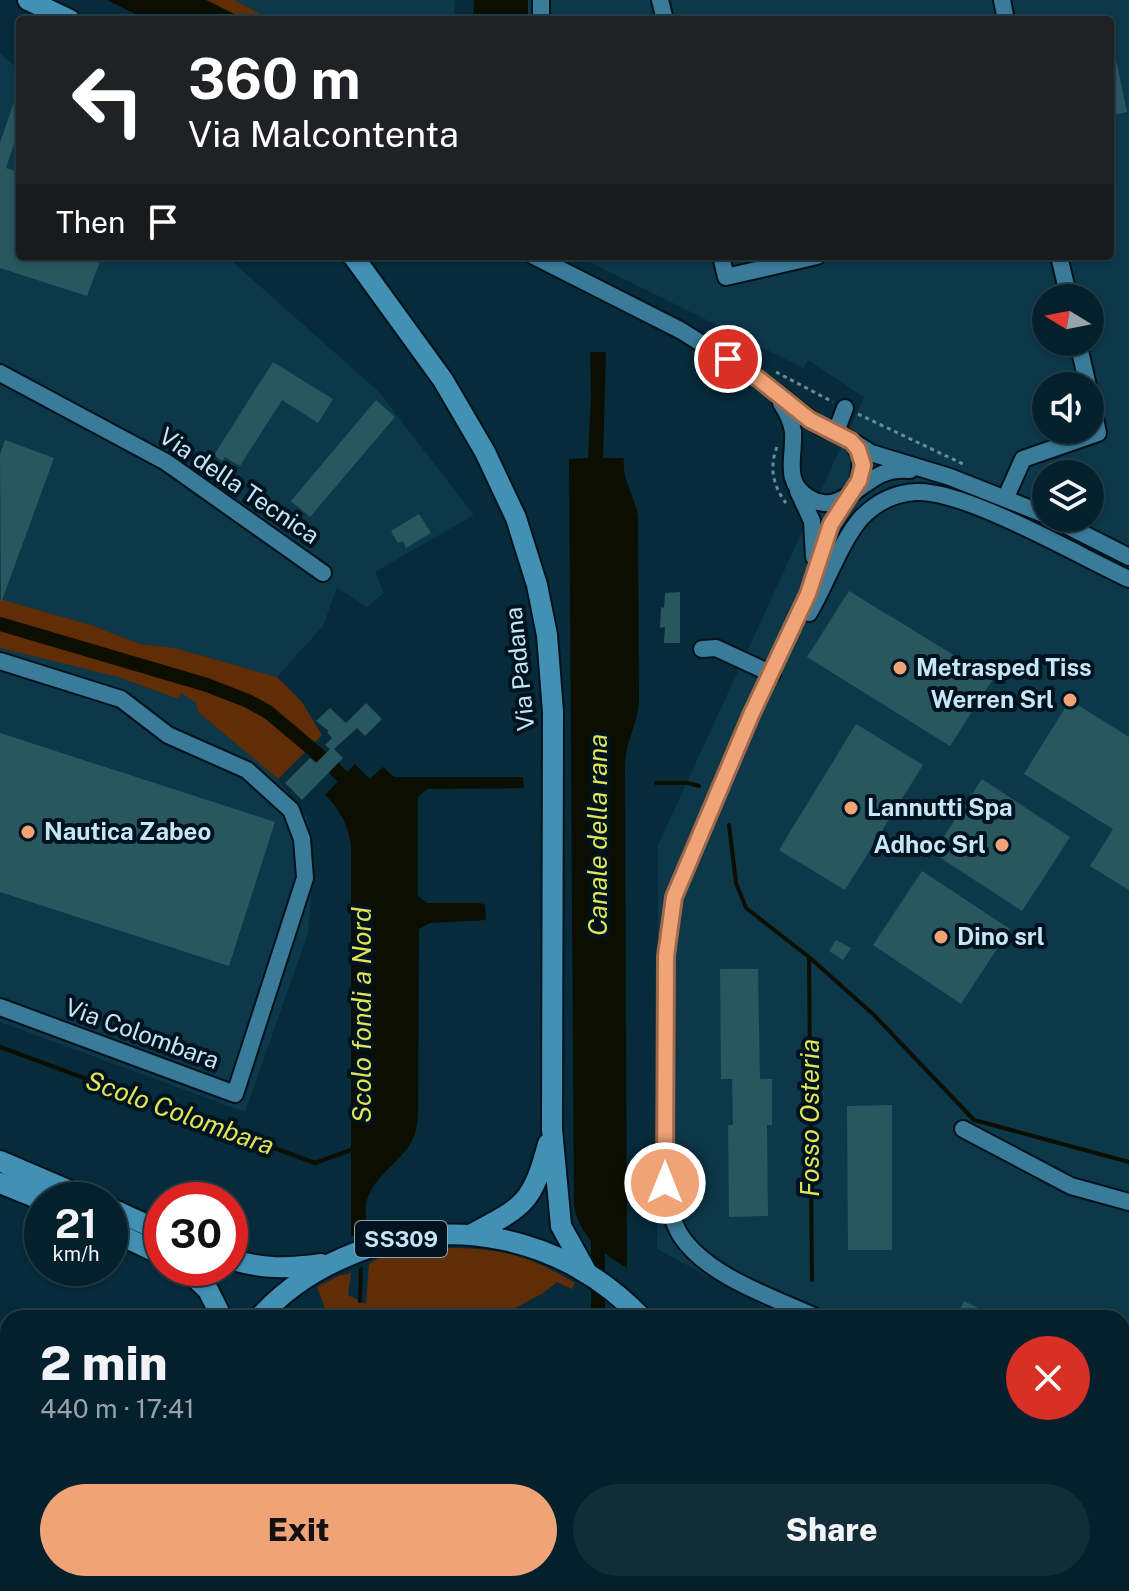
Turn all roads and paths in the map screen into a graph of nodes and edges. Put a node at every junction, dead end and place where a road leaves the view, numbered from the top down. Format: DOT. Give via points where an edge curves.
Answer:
graph roads {
  1 [pos="28,0"];
  2 [pos="62,16"];
  3 [pos="356,260"];
  4 [pos="542,260"];
  5 [pos="722,260"];
  6 [pos="800,260"];
  7 [pos="1060,260"];
  8 [pos="1066,284"];
  9 [pos="0,373"];
  10 [pos="766,375"];
  11 [pos="845,408"];
  12 [pos="839,435"];
  13 [pos="779,443"];
  14 [pos="1066,444"];
  15 [pos="790,461"];
  16 [pos="969,467"];
  17 [pos="935,472"];
  18 [pos="796,487"];
  19 [pos="855,489"];
  20 [pos="1006,497"];
  21 [pos="791,508"];
  22 [pos="1032,509"];
  23 [pos="1080,532"];
  24 [pos="1129,557"];
  25 [pos="323,573"];
  26 [pos="1129,579"];
  27 [pos="808,594"];
  28 [pos="702,649"];
  29 [pos="0,661"];
  30 [pos="774,669"];
  31 [pos="0,1007"];
  32 [pos="552,1129"];
  33 [pos="963,1129"];
  34 [pos="0,1161"];
  35 [pos="49,1182"];
  36 [pos="0,1183"];
  37 [pos="24,1193"];
  38 [pos="1129,1202"];
  39 [pos="472,1234"];
  40 [pos="333,1262"];
  41 [pos="248,1264"];
  42 [pos="586,1271"];
  43 [pos="204,1286"];
  44 [pos="218,1310"];
  45 [pos="267,1310"];
  46 [pos="634,1310"];
  47 [pos="801,1310"];
  1 -- 2 [label="main road"];
  3 -- 32 [label="main road, Via Padana" via="443,380 485,452 516,518 537,585 553,712"];
  4 -- 10 [label="street"];
  5 -- 6 [label="street" via="726,277"];
  7 -- 8 [label="street"];
  9 -- 25 [label="street, Via della Tecnica" via="166,462"];
  10 -- 11 [label="path"];
  10 -- 12 [label="street" via="810,420"];
  10 -- 15 [label="street" via="788,413 793,433"];
  11 -- 12 [label="street"];
  11 -- 16 [label="path"];
  12 -- 15 [label="street" via="815,432"];
  12 -- 17 [label="street" via="882,457"];
  12 -- 19 [label="street" via="858,449 863,465"];
  13 -- 21 [label="path" via="773,462 775,484"];
  14 -- 20 [label="street" via="1023,459"];
  15 -- 18 [label="street"];
  17 -- 19 [label="street" via="893,470"];
  17 -- 20 [label="street"];
  18 -- 19 [label="street" via="824,503"];
  18 -- 27 [label="street" via="814,533"];
  19 -- 27 [label="street" via="831,524"];
  20 -- 22 [label="street"];
  23 -- 24 [label="street"];
  26 -- 30 [label="street" via="977,507 928,492 904,494 874,507 854,526 820,595"];
  27 -- 30 [label="street"];
  28 -- 30 [label="street" via="716,648"];
  29 -- 31 [label="street, Via Colombara" via="121,699 168,735 247,770 291,810 302,839 305,878 235,1094"];
  30 -- 47 [label="street" via="681,879 670,916 665,1183 673,1220 704,1261"];
  32 -- 39 [label="main road, Via Padana" via="530,1196"];
  32 -- 42 [label="main road, Via Padana" via="561,1226"];
  33 -- 38 [label="street" via="1071,1186"];
  34 -- 35 [label="main road"];
  36 -- 37 [label="main road"];
  39 -- 40 [label="main road, SS309" via="400,1239"];
  39 -- 42 [label="main road, SS309" via="531,1246"];
  40 -- 41 [label="main road, SS309" via="287,1269"];
  40 -- 45 [label="main road, SS309" via="286,1291"];
  42 -- 46 [label="main road, SS309"];
  43 -- 44 [label="main road"];
}
